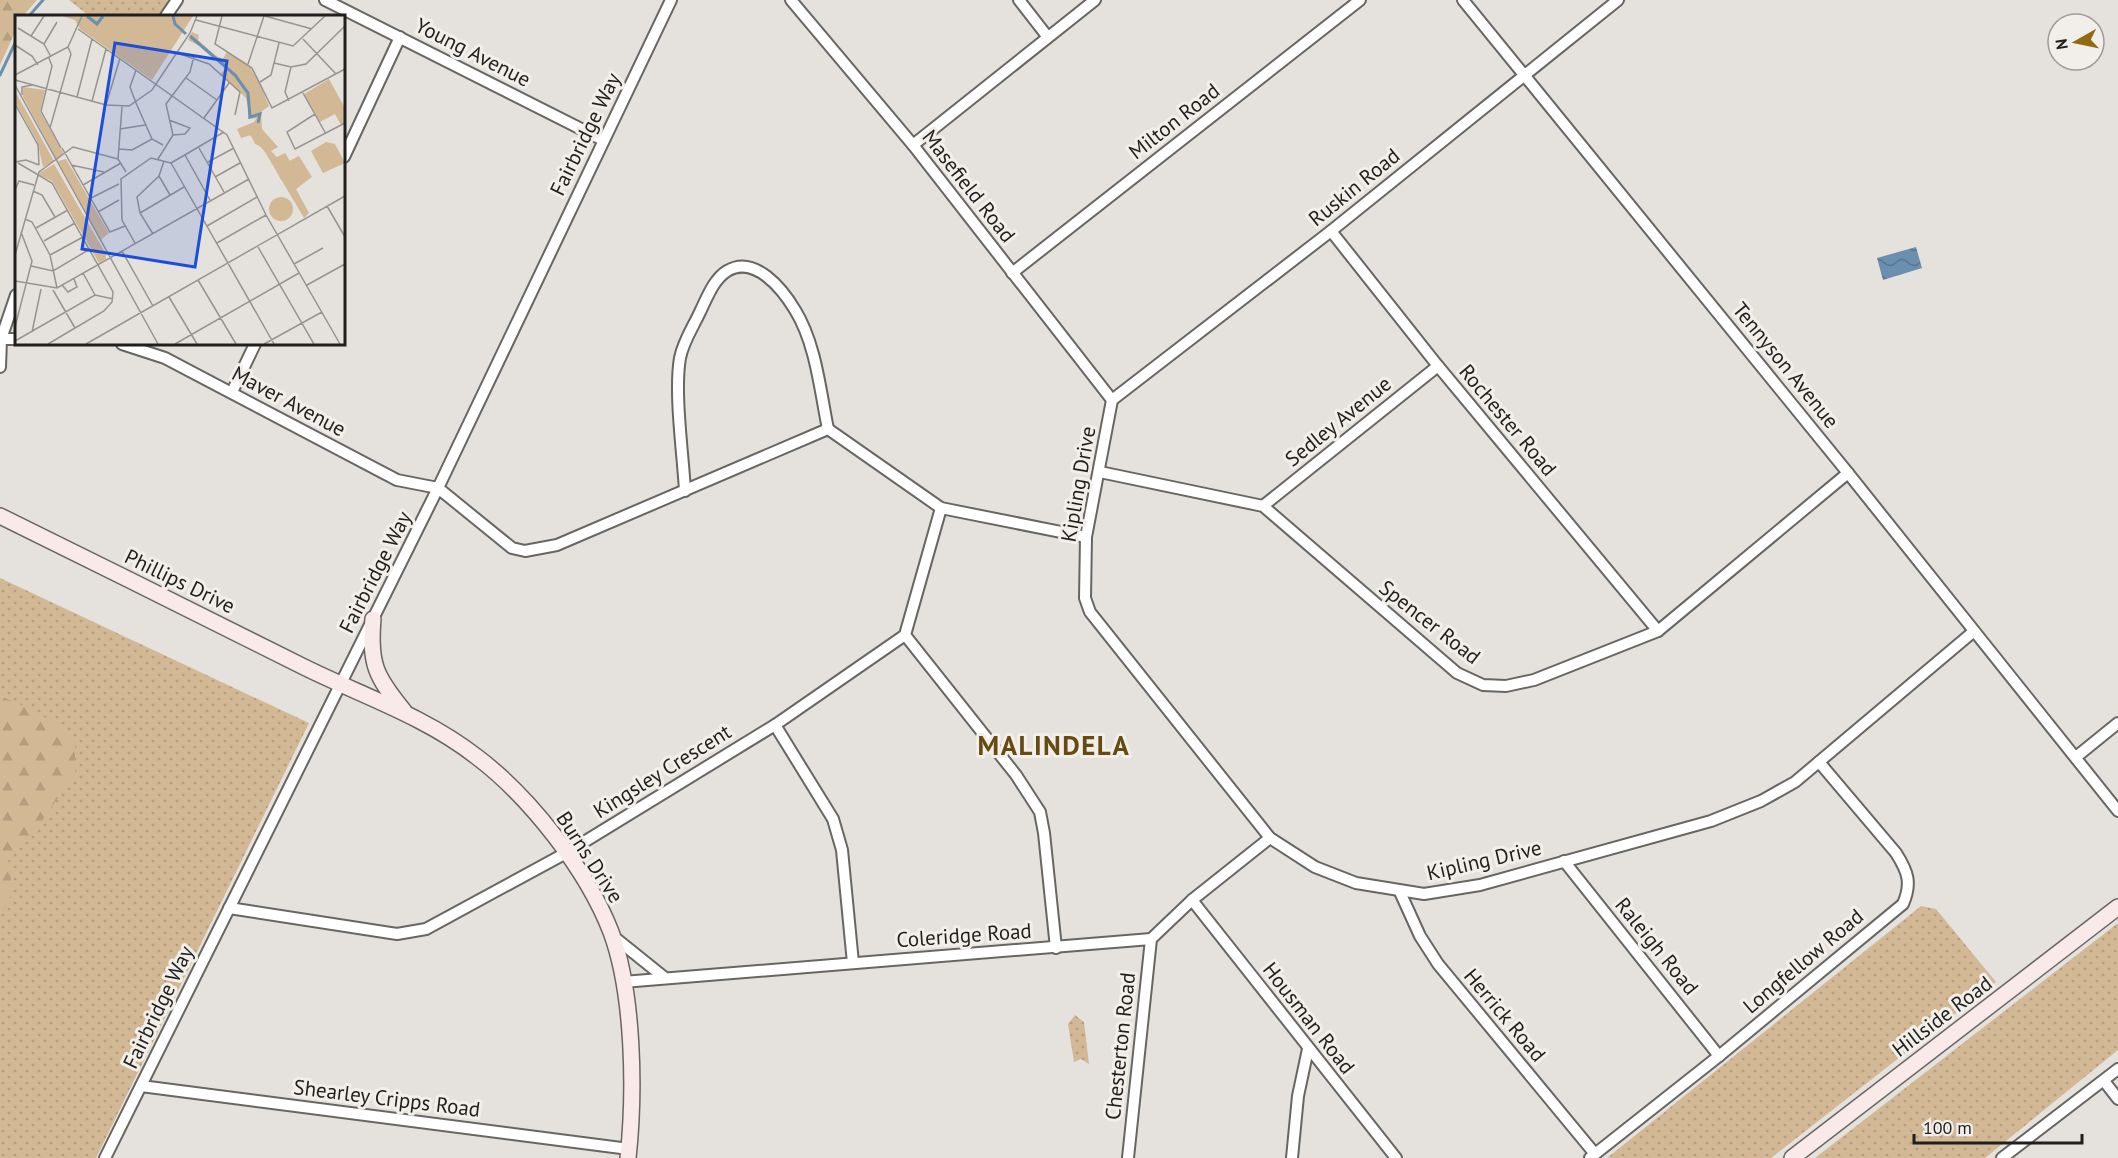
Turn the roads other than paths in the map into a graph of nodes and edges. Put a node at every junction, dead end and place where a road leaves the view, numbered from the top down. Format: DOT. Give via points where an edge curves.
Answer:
graph roads {
  1 [pos="177,0"];
  2 [pos="325,0"];
  3 [pos="671,0"];
  4 [pos="791,0"];
  5 [pos="1019,0"];
  6 [pos="1095,0"];
  7 [pos="1360,0"];
  8 [pos="1463,0"];
  9 [pos="1618,0"];
  10 [pos="167,15"];
  11 [pos="1047,36"];
  12 [pos="400,38"];
  13 [pos="1524,75"];
  14 [pos="603,140"];
  15 [pos="913,145"];
  16 [pos="345,155"];
  17 [pos="1331,231"];
  18 [pos="1012,273"];
  19 [pos="15,298"];
  20 [pos="1,339"];
  21 [pos="125,345"];
  22 [pos="255,345"];
  23 [pos="1438,366"];
  24 [pos="0,367"];
  25 [pos="232,392"];
  26 [pos="1112,400"];
  27 [pos="828,429"];
  28 [pos="1100,472"];
  29 [pos="1848,473"];
  30 [pos="438,488"];
  31 [pos="686,491"];
  32 [pos="1263,506"];
  33 [pos="941,508"];
  34 [pos="0,516"];
  35 [pos="1086,537"];
  36 [pos="373,619"];
  37 [pos="1658,631"];
  38 [pos="1973,632"];
  39 [pos="905,635"];
  40 [pos="340,685"];
  41 [pos="405,713"];
  42 [pos="2118,723"];
  43 [pos="775,725"];
  44 [pos="2076,757"];
  45 [pos="1819,762"];
  46 [pos="2118,811"];
  47 [pos="1270,838"];
  48 [pos="566,853"];
  49 [pos="1564,861"];
  50 [pos="1400,892"];
  51 [pos="1192,900"];
  52 [pos="229,908"];
  53 [pos="2118,908"];
  54 [pos="612,934"];
  55 [pos="1151,939"];
  56 [pos="1056,948"];
  57 [pos="853,963"];
  58 [pos="665,978"];
  59 [pos="623,982"];
  60 [pos="1308,1049"];
  61 [pos="1719,1056"];
  62 [pos="2118,1069"];
  63 [pos="2104,1081"];
  64 [pos="141,1086"];
  65 [pos="2118,1099"];
  66 [pos="628,1153"];
  67 [pos="1592,1156"];
  68 [pos="105,1158"];
  69 [pos="1128,1158"];
  70 [pos="1292,1158"];
  71 [pos="1396,1158"];
  72 [pos="1792,1158"];
  73 [pos="2002,1158"];
  1 -- 10 [label="street"];
  2 -- 12 [label="street, Young Avenue"];
  3 -- 14 [label="street, Fairbridge Way"];
  4 -- 15 [label="street, Masefield Road"];
  5 -- 11 [label="street"];
  6 -- 11 [label="street"];
  7 -- 18 [label="street, Milton Road"];
  8 -- 13 [label="street, Tennyson Avenue"];
  9 -- 13 [label="street, Ruskin Road"];
  11 -- 15 [label="street"];
  12 -- 14 [label="street, Young Avenue"];
  12 -- 16 [label="street"];
  13 -- 17 [label="street, Ruskin Road"];
  13 -- 29 [label="street, Tennyson Avenue"];
  14 -- 30 [label="street, Fairbridge Way"];
  15 -- 18 [label="street, Masefield Road"];
  17 -- 23 [label="street, Rochester Road"];
  17 -- 26 [label="street, Ruskin Road"];
  18 -- 26 [label="street, Masefield Road"];
  19 -- 20 [label="street"];
  20 -- 24 [label="street"];
  21 -- 25 [label="street, Maver Avenue" via="165,358"];
  22 -- 25 [label="street"];
  23 -- 32 [label="street, Sedley Avenue"];
  23 -- 37 [label="street, Rochester Road"];
  25 -- 30 [label="street, Maver Avenue" via="397,480"];
  26 -- 28 [label="street, Kipling Drive"];
  27 -- 31 [label="street"];
  27 -- 31 [label="street" via="809,340 796,311 772,280 757,270 728,270 715,282 680,358"];
  27 -- 33 [label="street"];
  28 -- 32 [label="street, Spencer Road"];
  28 -- 35 [label="street, Kipling Drive"];
  29 -- 37 [label="street, Spencer Road"];
  29 -- 38 [label="street, Tennyson Avenue"];
  30 -- 31 [label="street" via="512,548 525,551 557,545"];
  30 -- 36 [label="street, Fairbridge Way"];
  32 -- 37 [label="street, Spencer Road" via="1457,673 1483,685 1506,686 1534,680"];
  33 -- 35 [label="street"];
  33 -- 39 [label="street"];
  34 -- 40 [label="main road, Phillips Drive"];
  35 -- 47 [label="street, Kipling Drive" via="1085,598 1094,620"];
  36 -- 40 [label="street, Fairbridge Way"];
  36 -- 41 [label="main road" via="370,646 375,672"];
  38 -- 44 [label="street, Tennyson Avenue"];
  38 -- 45 [label="street, Kipling Drive"];
  39 -- 43 [label="street, Kingsley Crescent"];
  39 -- 56 [label="street" via="1016,775 1040,812"];
  40 -- 41 [label="main road, Burns Drive"];
  40 -- 52 [label="street, Fairbridge Way"];
  41 -- 48 [label="main road, Burns Drive" via="476,756 513,788"];
  42 -- 44 [label="street"];
  43 -- 48 [label="street, Kingsley Crescent"];
  43 -- 57 [label="street" via="833,819 842,850"];
  44 -- 46 [label="street, Tennyson Avenue"];
  45 -- 49 [label="street, Kipling Drive" via="1795,782 1761,801 1711,821"];
  45 -- 61 [label="street, Longfellow Road" via="1896,853 1907,870 1910,888 1903,904"];
  47 -- 50 [label="street, Kipling Drive" via="1315,867 1356,883"];
  47 -- 51 [label="street"];
  48 -- 52 [label="street, Kingsley Crescent" via="426,929 410,933"];
  48 -- 54 [label="main road, Burns Drive"];
  49 -- 50 [label="street, Kipling Drive" via="1446,892"];
  49 -- 61 [label="street, Raleigh Road"];
  50 -- 67 [label="street, Herrick Road" via="1438,964"];
  51 -- 55 [label="street"];
  51 -- 60 [label="street, Housman Road"];
  52 -- 64 [label="street, Fairbridge Way"];
  53 -- 72 [label="main road, Hillside Road"];
  54 -- 58 [label="street"];
  54 -- 59 [label="main road, Burns Drive"];
  55 -- 56 [label="street, Coleridge Road"];
  55 -- 69 [label="street, Chesterton Road"];
  56 -- 57 [label="street, Coleridge Road"];
  57 -- 58 [label="street, Coleridge Road"];
  58 -- 59 [label="street, Coleridge Road"];
  59 -- 66 [label="main road, Burns Drive" via="631,1073"];
  60 -- 70 [label="street" via="1298,1096"];
  60 -- 71 [label="street, Housman Road"];
  61 -- 67 [label="street, Longfellow Road"];
  62 -- 63 [label="street"];
  63 -- 65 [label="street"];
  63 -- 73 [label="street"];
  64 -- 66 [label="street, Shearley Cripps Road"];
  64 -- 68 [label="street, Fairbridge Way"];
}
